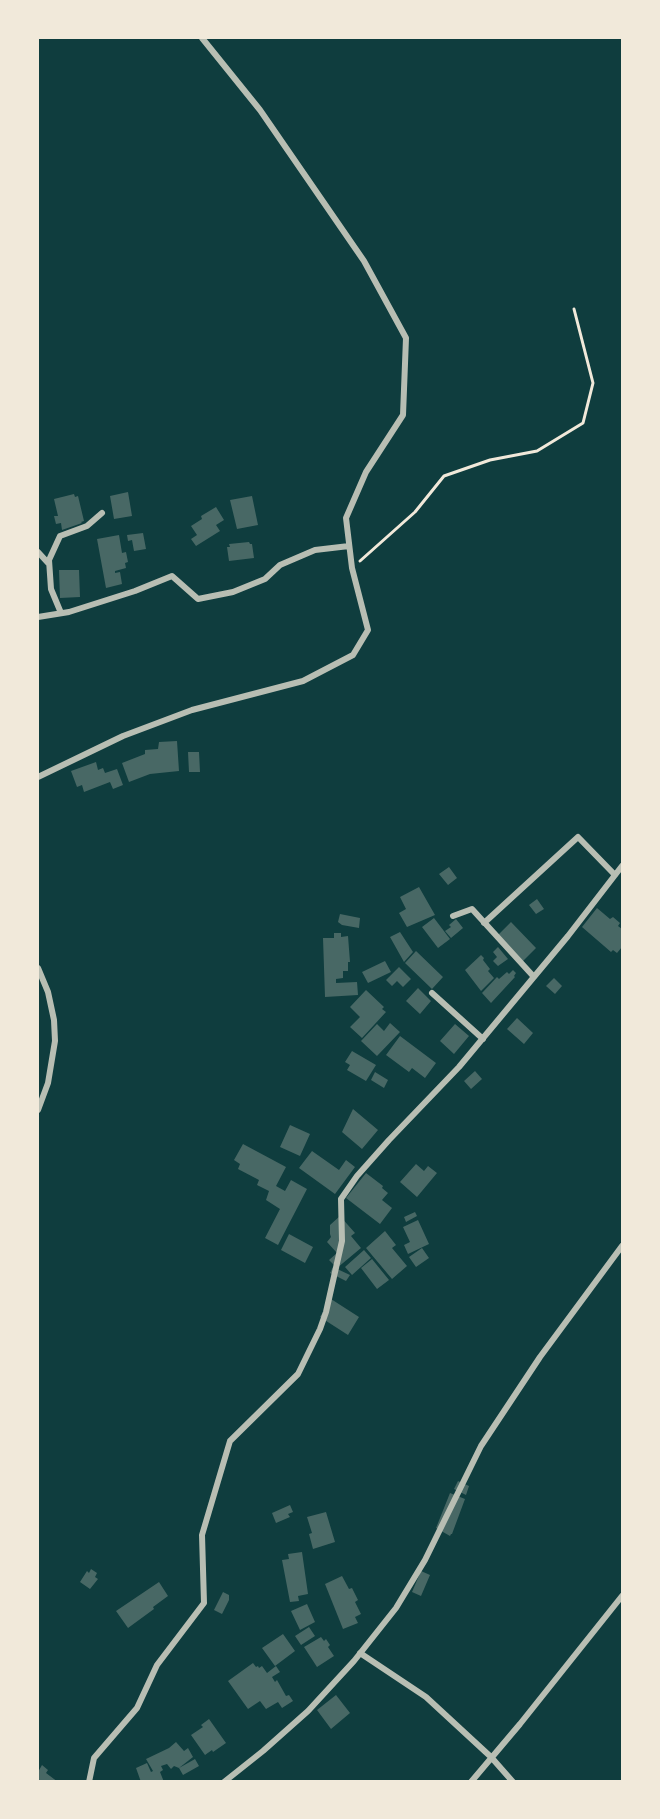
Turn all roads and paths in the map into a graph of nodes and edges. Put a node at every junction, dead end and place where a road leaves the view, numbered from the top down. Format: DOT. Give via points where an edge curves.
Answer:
graph roads {
  1 [pos="202,38"];
  2 [pos="574,309"];
  3 [pos="102,513"];
  4 [pos="349,546"];
  5 [pos="38,552"];
  6 [pos="50,564"];
  7 [pos="352,568"];
  8 [pos="61,613"];
  9 [pos="38,617"];
  10 [pos="38,777"];
  11 [pos="622,866"];
  12 [pos="615,875"];
  13 [pos="453,916"];
  14 [pos="484,922"];
  15 [pos="38,968"];
  16 [pos="534,977"];
  17 [pos="432,993"];
  18 [pos="483,1039"];
  19 [pos="38,1110"];
  20 [pos="622,1246"];
  21 [pos="622,1596"];
  22 [pos="360,1653"];
  23 [pos="491,1757"];
  24 [pos="89,1782"];
  25 [pos="224,1782"];
  26 [pos="471,1782"];
  27 [pos="513,1782"];
  1 -- 4 [label="street" via="260,110 364,261 406,338 403,415 366,472 346,518"];
  2 -- 7 [label="path" via="592,383 583,423 537,451 490,460 444,476 415,512"];
  3 -- 6 [label="street" via="87,526 60,536"];
  4 -- 7 [label="street"];
  4 -- 8 [label="street" via="315,550 280,565 265,579 233,592 198,599 172,576"];
  5 -- 6 [label="street"];
  6 -- 8 [label="street" via="51,589"];
  7 -- 10 [label="street" via="368,630 353,655 303,681 192,710 123,736"];
  8 -- 9 [label="street"];
  11 -- 12 [label="street"];
  12 -- 14 [label="street" via="578,837"];
  12 -- 16 [label="street"];
  13 -- 14 [label="street" via="472,909"];
  14 -- 16 [label="street"];
  15 -- 19 [label="street" via="48,992 55,1041 48,1083"];
  16 -- 18 [label="street"];
  17 -- 18 [label="street"];
  18 -- 24 [label="street" via="357,1176 341,1199 342,1241 320,1329 298,1374 230,1441 202,1535 204,1603 157,1665 137,1708 94,1758"];
  20 -- 22 [label="street" via="540,1357 481,1446 425,1560 396,1608"];
  21 -- 23 [label="street"];
  22 -- 23 [label="street" via="426,1696"];
  22 -- 25 [label="street" via="308,1711"];
  23 -- 26 [label="street"];
  23 -- 27 [label="street"];
}
